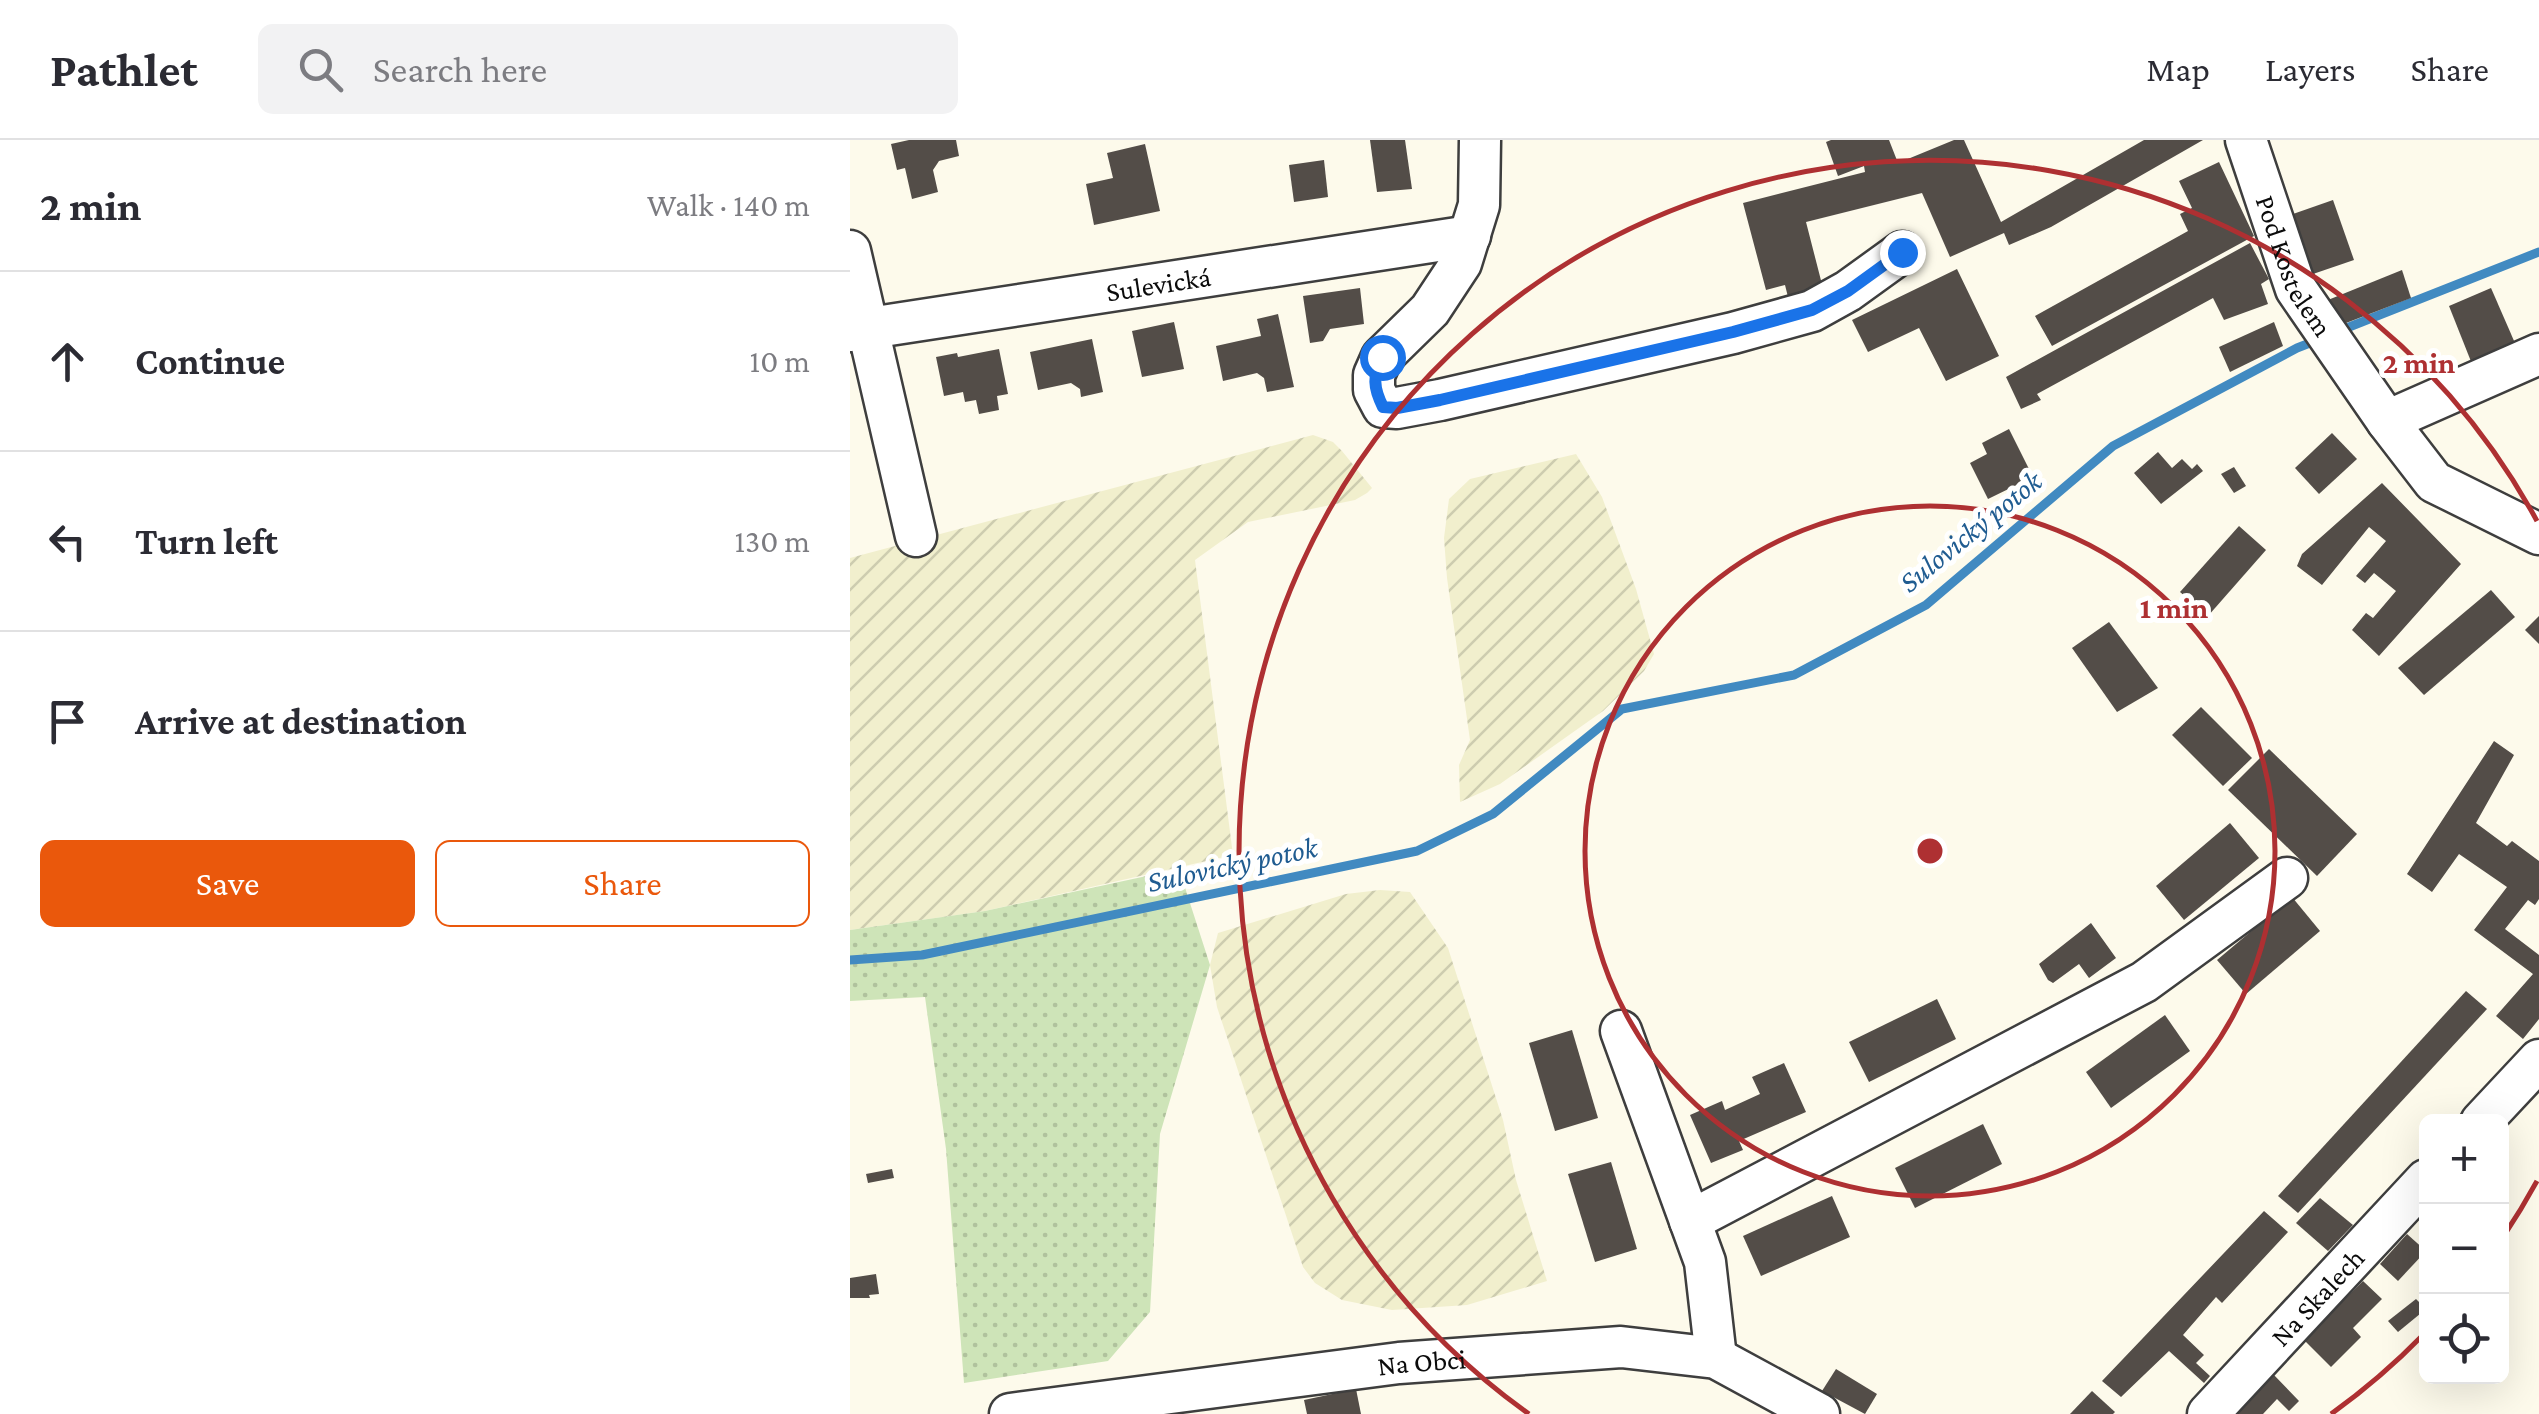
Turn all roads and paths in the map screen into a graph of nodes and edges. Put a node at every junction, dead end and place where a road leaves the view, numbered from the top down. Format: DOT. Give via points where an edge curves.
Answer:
graph roads {
  1 [pos="1480,140"];
  2 [pos="2246,140"];
  3 [pos="1470,236"];
  4 [pos="850,251"];
  5 [pos="1902,252"];
  6 [pos="859,329"];
  7 [pos="2539,354"];
  8 [pos="2387,421"];
  9 [pos="2539,534"];
  10 [pos="916,536"];
  11 [pos="2287,878"];
  12 [pos="1620,1032"];
  13 [pos="2539,1060"];
  14 [pos="2488,1114"];
  15 [pos="2419,1188"];
  16 [pos="1690,1221"];
  17 [pos="1716,1358"];
  18 [pos="1010,1414"];
  19 [pos="1819,1414"];
  20 [pos="2208,1414"];
  1 -- 3 [label="street" via="1481,183"];
  2 -- 8 [label="street, Pod Kostelem" via="2296,290"];
  3 -- 5 [label="street" via="1461,264 1430,310 1382,357 1374,390 1383,407 1440,400 1812,310"];
  3 -- 6 [label="street, Sulevická"];
  4 -- 6 [label="street"];
  6 -- 10 [label="street"];
  7 -- 8 [label="street"];
  8 -- 9 [label="street, Pod Kostelem" via="2434,482"];
  11 -- 16 [label="street" via="2144,982"];
  12 -- 16 [label="street"];
  13 -- 14 [label="street"];
  15 -- 20 [label="street, Na Skalech"];
  16 -- 17 [label="street" via="1705,1262"];
  17 -- 18 [label="street, Na Obci" via="1621,1348 1399,1363"];
  17 -- 19 [label="street, Na Obci"];
}
